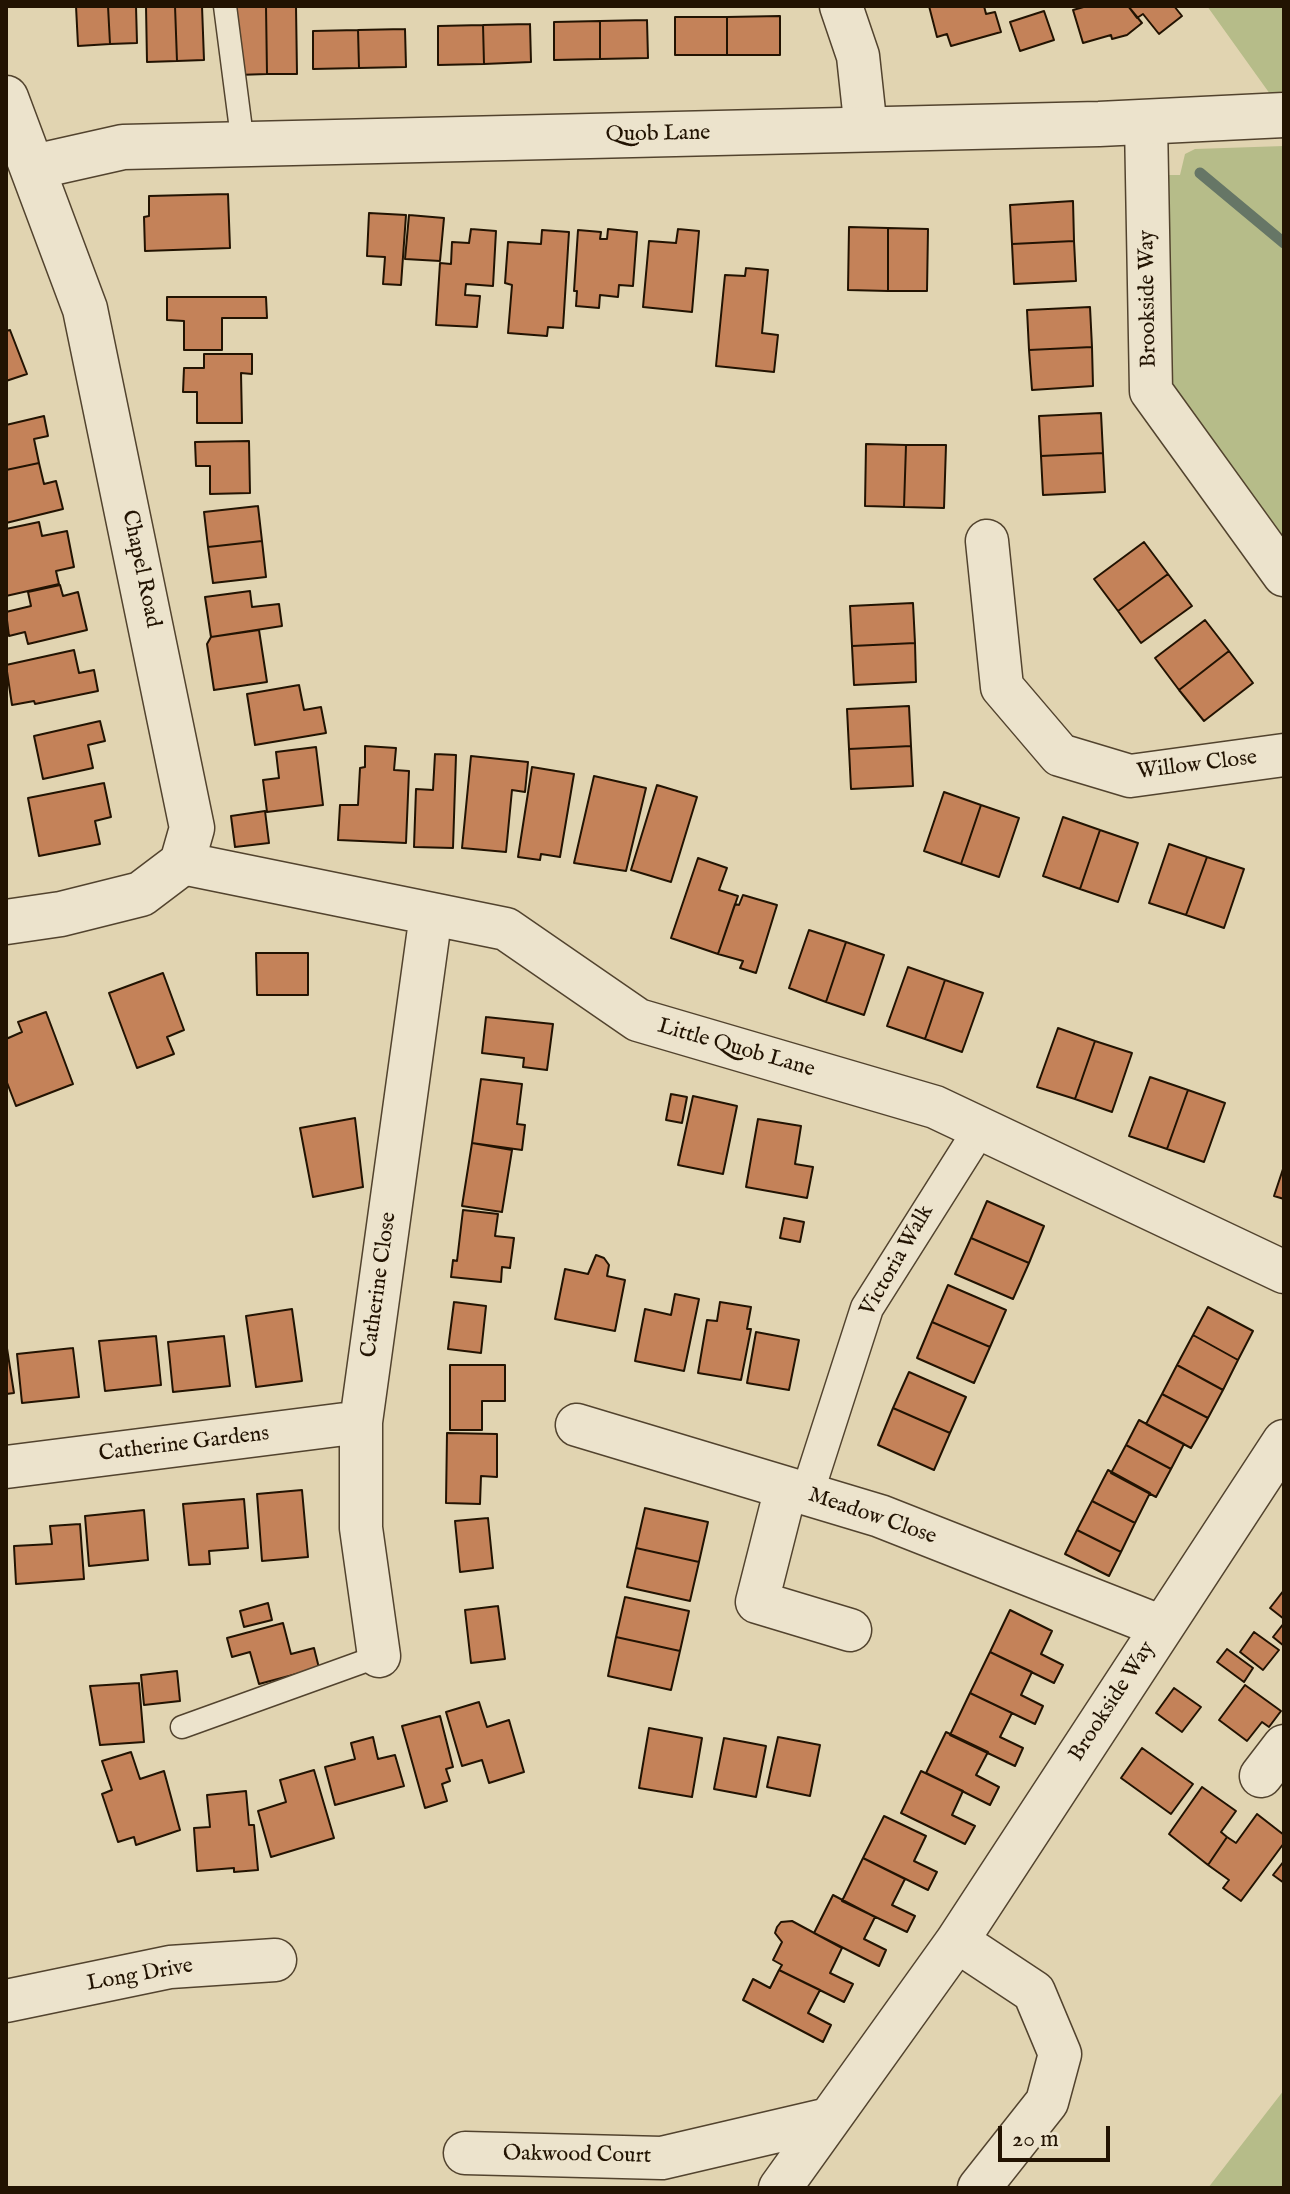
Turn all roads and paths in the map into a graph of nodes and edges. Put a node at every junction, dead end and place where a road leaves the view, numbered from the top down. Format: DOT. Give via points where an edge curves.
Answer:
graph roads {
  1 [pos="225,6"];
  2 [pos="841,6"];
  3 [pos="8,109"];
  4 [pos="1284,115"];
  5 [pos="1146,123"];
  6 [pos="866,130"];
  7 [pos="243,145"];
  8 [pos="34,167"];
  9 [pos="987,541"];
  10 [pos="1284,575"];
  11 [pos="1284,755"];
  12 [pos="182,863"];
  13 [pos="431,914"];
  14 [pos="6,922"];
  15 [pos="980,1129"];
  16 [pos="1284,1272"];
  17 [pos="361,1422"];
  18 [pos="577,1425"];
  19 [pos="1279,1459"];
  20 [pos="6,1467"];
  21 [pos="796,1491"];
  22 [pos="1162,1627"];
  23 [pos="850,1630"];
  24 [pos="379,1656"];
  25 [pos="182,1727"];
  26 [pos="957,1941"];
  27 [pos="275,1960"];
  28 [pos="6,2001"];
  29 [pos="829,2119"];
  30 [pos="465,2153"];
  31 [pos="780,2188"];
  32 [pos="979,2188"];
  1 -- 7 [label="lane"];
  2 -- 6 [label="street" via="858,56"];
  3 -- 8 [label="street, Chapel Road"];
  4 -- 5 [label="street, Quob Lane"];
  5 -- 6 [label="street, Quob Lane"];
  5 -- 10 [label="street, Brookside Way" via="1151,391"];
  6 -- 7 [label="street, Quob Lane"];
  7 -- 8 [label="street, Quob Lane" via="123,147"];
  8 -- 12 [label="street, Chapel Road" via="85,309 186,789 192,828"];
  9 -- 11 [label="street, Willow Close" via="1002,687 1060,755 1130,776"];
  12 -- 13 [label="street, Little Quob Lane"];
  12 -- 14 [label="street" via="141,894"];
  13 -- 15 [label="street, Little Quob Lane" via="506,929 638,1020 935,1107"];
  13 -- 17 [label="street, Catherine Close"];
  15 -- 16 [label="street, Little Quob Lane"];
  15 -- 21 [label="street, Victoria Walk" via="867,1308"];
  17 -- 20 [label="street, Catherine Gardens"];
  17 -- 24 [label="street, Catherine Close" via="361,1528"];
  18 -- 21 [label="street, Meadow Close"];
  19 -- 22 [label="street, Brookside Way"];
  21 -- 22 [label="street, Meadow Close" via="880,1516"];
  21 -- 23 [label="street" via="757,1602"];
  22 -- 26 [label="street, Brookside Way"];
  24 -- 25 [label="lane"];
  26 -- 29 [label="street, Brookside Way"];
  26 -- 32 [label="street" via="1034,1992 1060,2054 1047,2102"];
  27 -- 28 [label="street, Long Drive" via="170,1967"];
  29 -- 30 [label="street, Oakwood Court" via="662,2158"];
  29 -- 31 [label="street, Brookside Way"];
}
